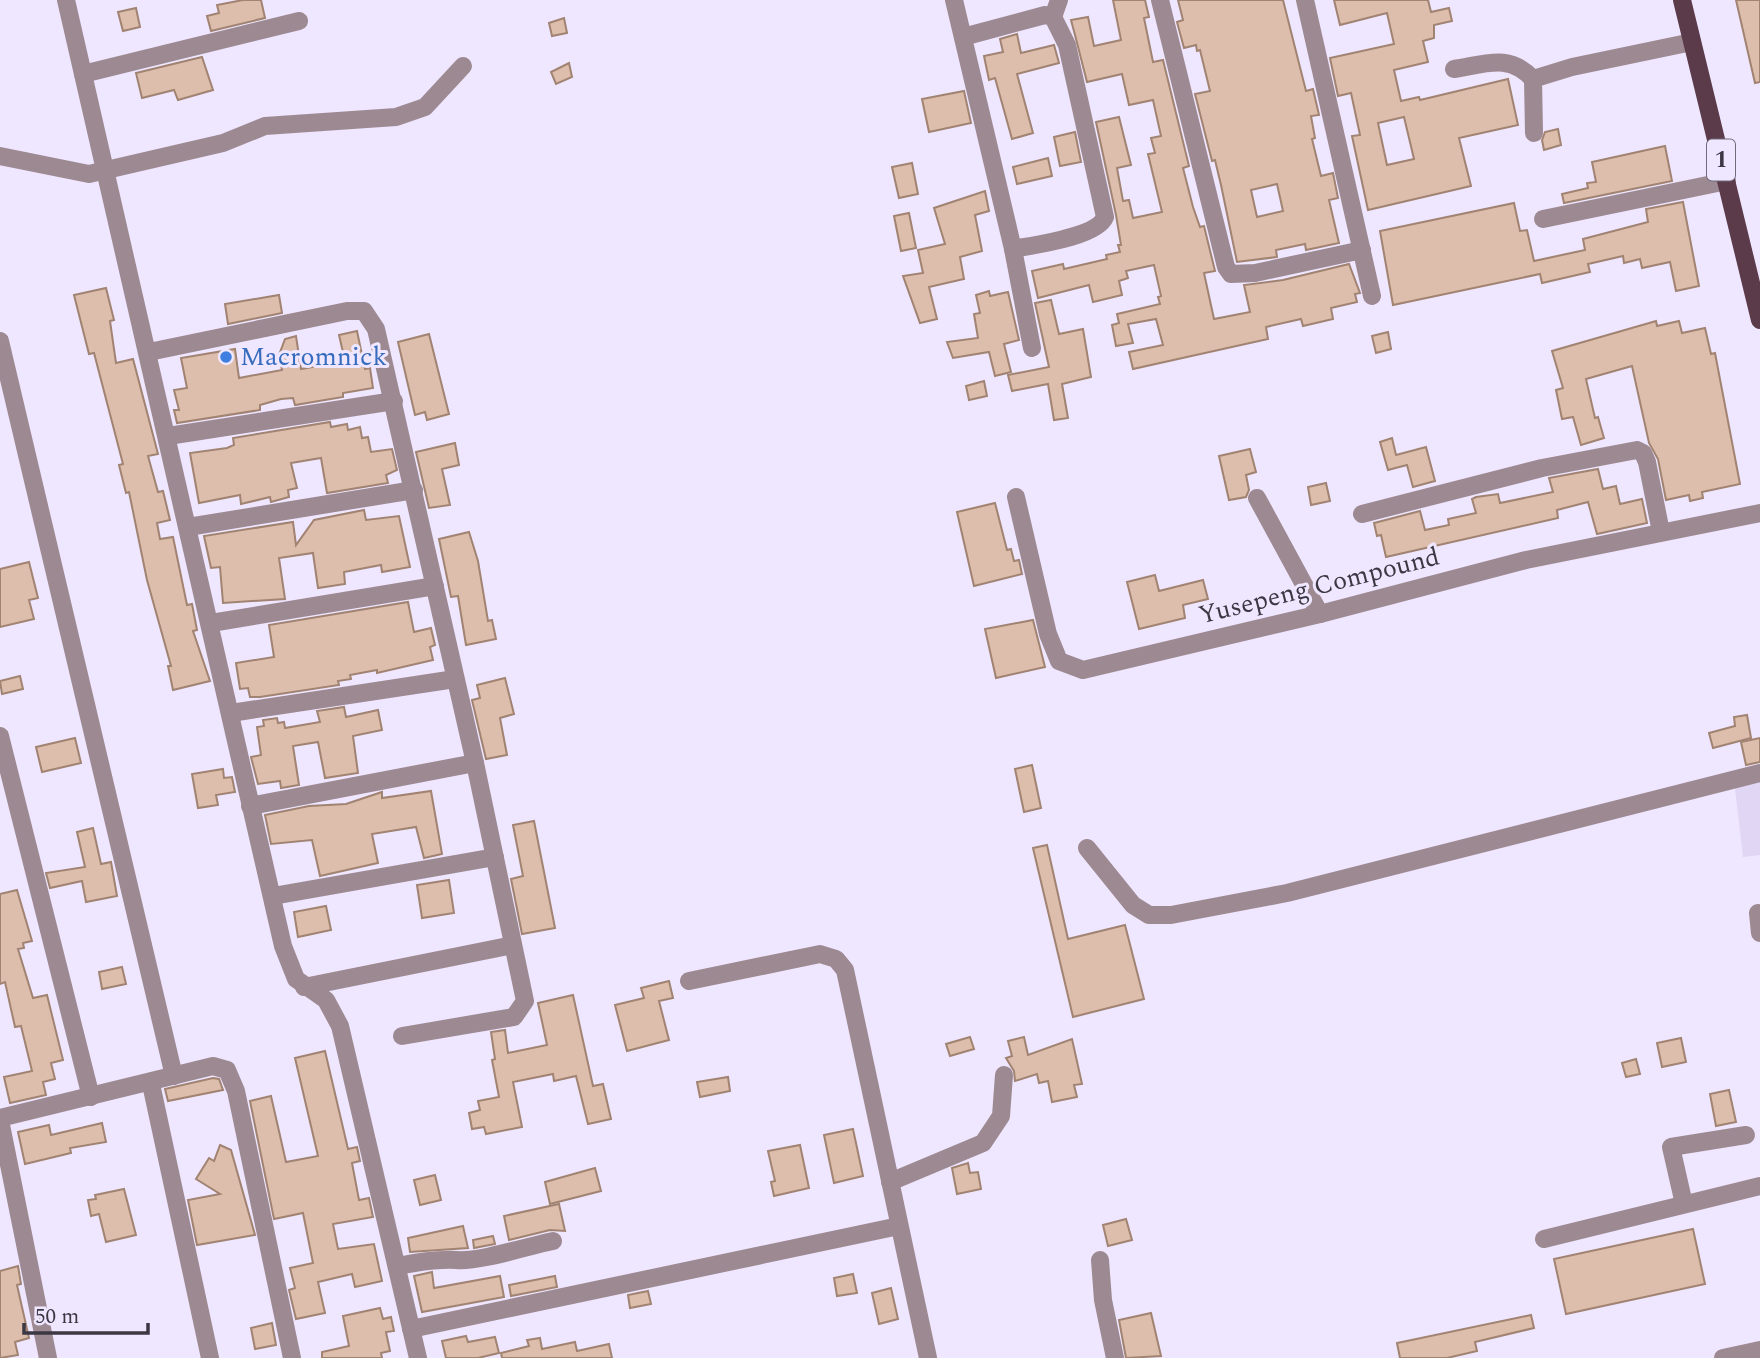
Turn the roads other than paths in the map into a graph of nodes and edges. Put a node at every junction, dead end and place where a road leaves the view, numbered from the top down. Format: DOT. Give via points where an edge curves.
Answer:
graph roads {
  1 [pos="66,0"];
  2 [pos="954,0"];
  3 [pos="1160,0"];
  4 [pos="1305,0"];
  5 [pos="1682,0"];
  6 [pos="1056,8"];
  7 [pos="299,21"];
  8 [pos="962,37"];
  9 [pos="1692,42"];
  10 [pos="463,66"];
  11 [pos="1454,69"];
  12 [pos="83,74"];
  13 [pos="1533,79"];
  14 [pos="1534,134"];
  15 [pos="0,156"];
  16 [pos="106,172"];
  17 [pos="1727,181"];
  18 [pos="1543,219"];
  19 [pos="1013,249"];
  20 [pos="1363,250"];
  21 [pos="1372,296"];
  22 [pos="1760,320"];
  23 [pos="0,341"];
  24 [pos="1032,348"];
  25 [pos="149,352"];
  26 [pos="5,379"];
  27 [pos="394,401"];
  28 [pos="168,436"];
  29 [pos="414,490"];
  30 [pos="1016,497"];
  31 [pos="1257,498"];
  32 [pos="1760,513"];
  33 [pos="1362,514"];
  34 [pos="188,527"];
  35 [pos="1661,532"];
  36 [pos="435,586"];
  37 [pos="1320,614"];
  38 [pos="211,623"];
  39 [pos="455,679"];
  40 [pos="231,713"];
  41 [pos="0,736"];
  42 [pos="475,763"];
  43 [pos="1760,773"];
  44 [pos="250,806"];
  45 [pos="1087,848"];
  46 [pos="495,857"];
  47 [pos="273,896"];
  48 [pos="1758,914"];
  49 [pos="1760,933"];
  50 [pos="513,945"];
  51 [pos="689,982"];
  52 [pos="304,987"];
  53 [pos="402,1036"];
  54 [pos="1004,1075"];
  55 [pos="174,1076"];
  56 [pos="151,1083"];
  57 [pos="91,1097"];
  58 [pos="0,1119"];
  59 [pos="1746,1135"];
  60 [pos="890,1182"];
  61 [pos="1760,1186"];
  62 [pos="1684,1204"];
  63 [pos="899,1226"];
  64 [pos="1544,1239"];
  65 [pos="553,1241"];
  66 [pos="1100,1260"];
  67 [pos="398,1266"];
  68 [pos="411,1329"];
  69 [pos="1760,1350"];
  70 [pos="48,1358"];
  71 [pos="210,1358"];
  72 [pos="292,1358"];
  73 [pos="418,1358"];
  74 [pos="928,1358"];
  75 [pos="1115,1358"];
  76 [pos="1723,1358"];
  1 -- 12 [label="street"];
  2 -- 8 [label="street"];
  3 -- 20 [label="street" via="1231,274"];
  4 -- 20 [label="street"];
  5 -- 9 [label="main road, 1"];
  6 -- 8 [label="street"];
  6 -- 19 [label="street" via="1105,217 1085,232"];
  7 -- 12 [label="street"];
  8 -- 19 [label="street"];
  9 -- 13 [label="street"];
  9 -- 17 [label="main road, 1"];
  10 -- 16 [label="street" via="433,100 413,112 265,126 223,143"];
  11 -- 13 [label="street" via="1512,63"];
  12 -- 16 [label="street"];
  13 -- 14 [label="street"];
  15 -- 16 [label="street" via="77,173"];
  16 -- 25 [label="street"];
  17 -- 18 [label="street"];
  17 -- 22 [label="main road, 1"];
  19 -- 24 [label="street"];
  20 -- 21 [label="street"];
  23 -- 26 [label="street"];
  25 -- 27 [label="street" via="359,310 368,314 376,329"];
  25 -- 28 [label="street"];
  26 -- 55 [label="street"];
  27 -- 28 [label="street"];
  27 -- 29 [label="street"];
  28 -- 34 [label="street"];
  29 -- 34 [label="street"];
  29 -- 36 [label="street"];
  30 -- 37 [label="street, Yusepeng Compound" via="1048,634 1059,661 1069,667 1083,670 1134,660"];
  31 -- 37 [label="street"];
  32 -- 35 [label="street, Yusepeng Compound"];
  33 -- 35 [label="street" via="1542,468 1637,450 1647,462"];
  34 -- 38 [label="street"];
  35 -- 37 [label="street, Yusepeng Compound" via="1526,560"];
  36 -- 38 [label="street"];
  36 -- 39 [label="street"];
  38 -- 40 [label="street"];
  39 -- 40 [label="street"];
  39 -- 42 [label="street"];
  40 -- 44 [label="street"];
  41 -- 57 [label="street"];
  42 -- 44 [label="street"];
  42 -- 46 [label="street"];
  43 -- 45 [label="street" via="1287,893 1171,915 1149,915 1133,905"];
  44 -- 47 [label="street"];
  46 -- 47 [label="street"];
  46 -- 50 [label="street"];
  47 -- 52 [label="street" via="289,968"];
  48 -- 49 [label="street"];
  50 -- 52 [label="street"];
  50 -- 53 [label="street" via="525,1001 514,1017"];
  51 -- 60 [label="street" via="820,954 841,963"];
  52 -- 67 [label="street" via="326,1000 340,1026"];
  54 -- 60 [label="street" via="1001,1116 983,1143"];
  55 -- 56 [label="street"];
  55 -- 72 [label="street" via="214,1066 222,1066 231,1075"];
  56 -- 57 [label="street"];
  56 -- 71 [label="street"];
  57 -- 58 [label="street"];
  58 -- 70 [label="street"];
  59 -- 62 [label="street" via="1671,1147"];
  60 -- 63 [label="street"];
  61 -- 62 [label="street"];
  62 -- 64 [label="street"];
  63 -- 68 [label="street"];
  63 -- 74 [label="street"];
  65 -- 67 [label="street" via="476,1257"];
  66 -- 75 [label="street"];
  67 -- 68 [label="street"];
  68 -- 73 [label="street"];
  69 -- 76 [label="street"];
}
